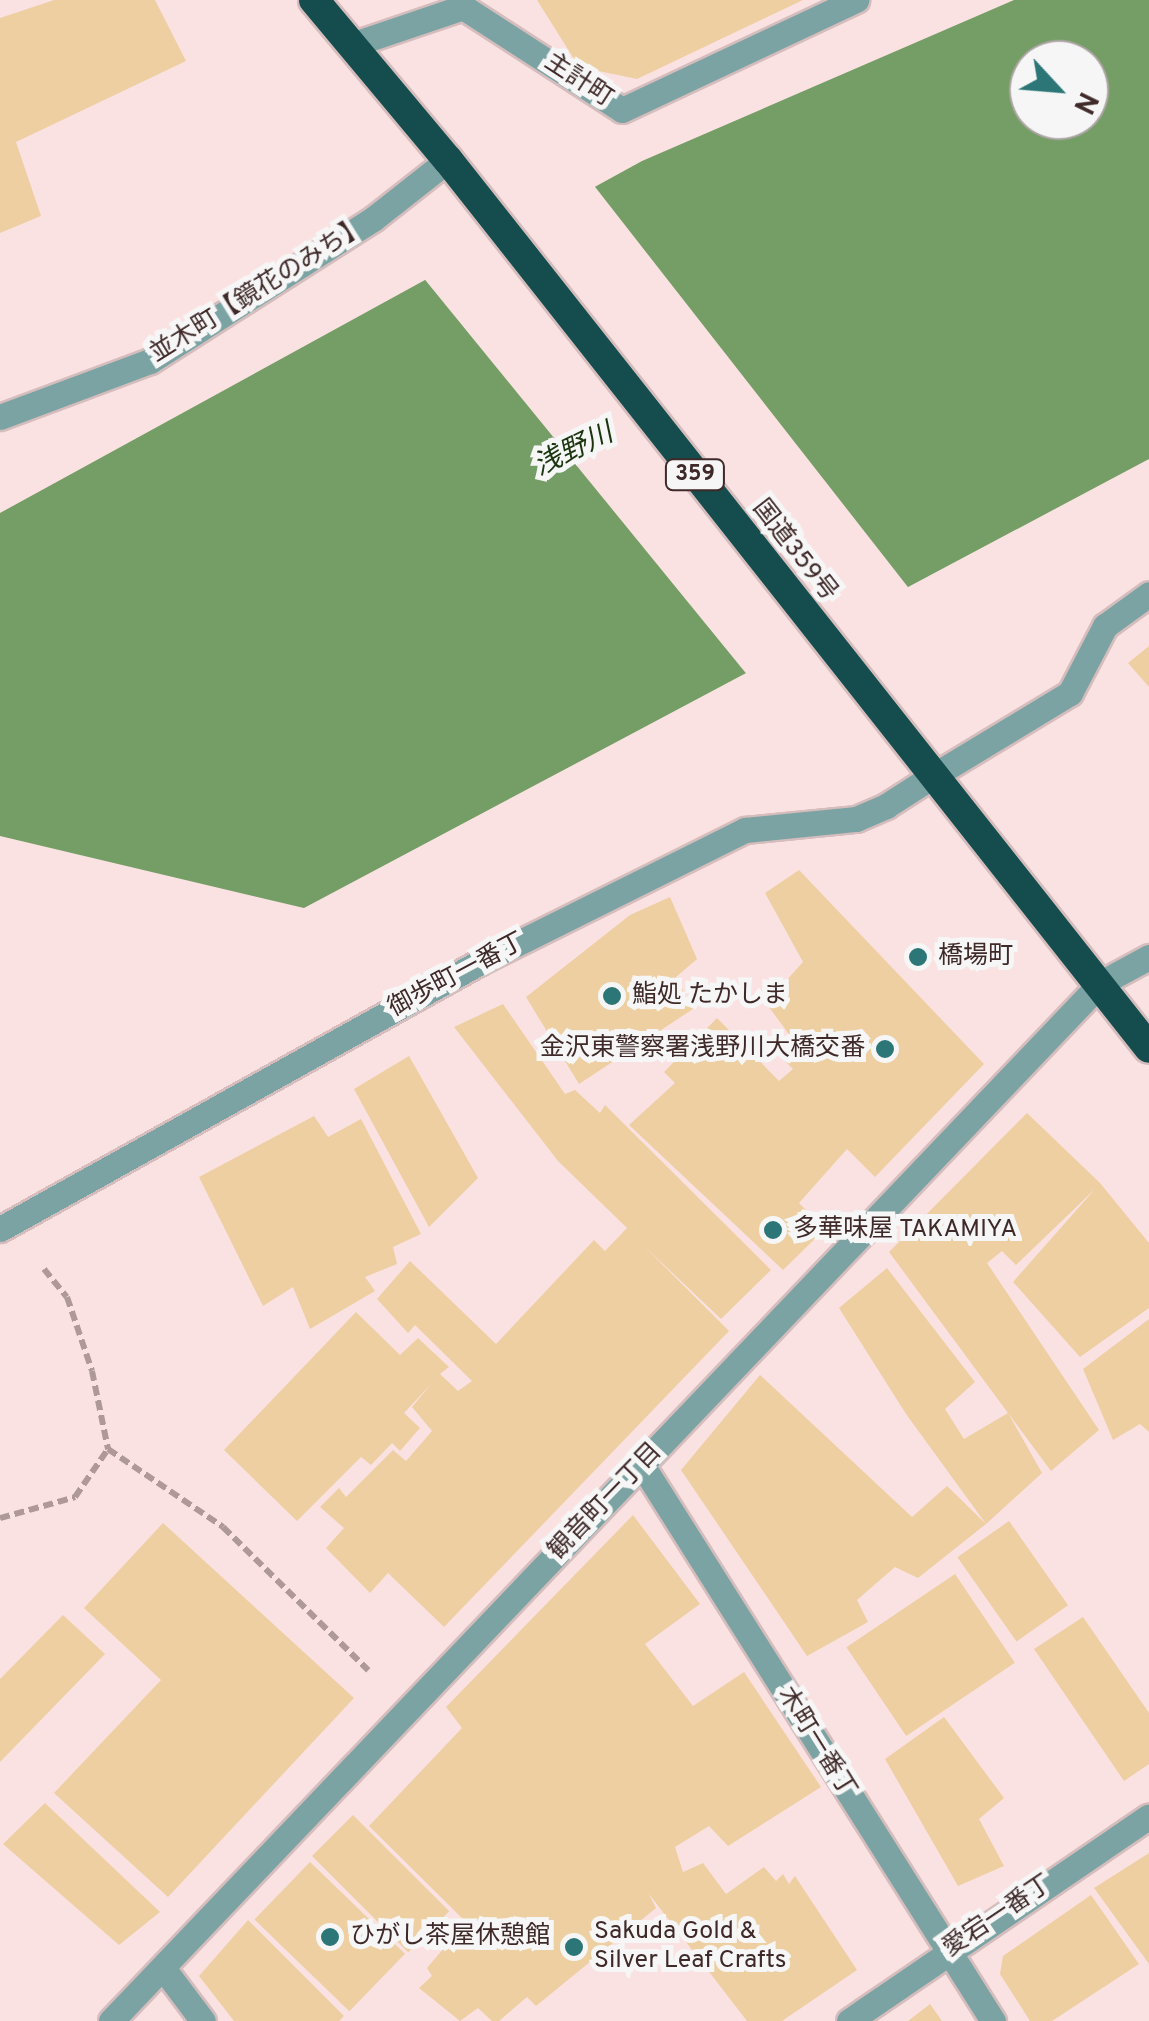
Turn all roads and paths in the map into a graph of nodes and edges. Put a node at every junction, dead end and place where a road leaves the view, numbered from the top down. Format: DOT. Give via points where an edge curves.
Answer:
graph roads {
  1 [pos="314,0"];
  2 [pos="856,0"];
  3 [pos="354,44"];
  4 [pos="448,160"];
  5 [pos="0,417"];
  6 [pos="1149,594"];
  7 [pos="933,776"];
  8 [pos="1149,957"];
  9 [pos="1101,983"];
  10 [pos="1149,1048"];
  11 [pos="3,1227"];
  12 [pos="108,1449"];
  13 [pos="642,1465"];
  14 [pos="0,1518"];
  15 [pos="409,1709"];
  16 [pos="1149,1816"];
  17 [pos="947,1951"];
  18 [pos="163,1968"];
  19 [pos="111,2021"];
  20 [pos="203,2021"];
  21 [pos="849,2021"];
  22 [pos="993,2021"];
  1 -- 3 [label="highway, 国道359号 / 359"];
  2 -- 3 [label="street, 主計町" via="622,110 463,7"];
  3 -- 4 [label="highway, 国道359号 / 359"];
  4 -- 5 [label="street, 並木町【鏡花のみち】" via="373,220 150,361"];
  4 -- 7 [label="highway, 国道359号 / 359"];
  6 -- 7 [label="street, 御歩町一番丁" via="1104,626 1070,693"];
  7 -- 9 [label="highway, 国道359号 / 359"];
  7 -- 11 [label="street, 御歩町一番丁" via="856,819 745,830 480,962"];
  8 -- 9 [label="street, 観音町一丁目"];
  9 -- 10 [label="highway, 国道359号 / 359"];
  9 -- 13 [label="street, 観音町一丁目"];
  11 -- 12 [label="path" via="67,1297 92,1370"];
  12 -- 14 [label="path" via="76,1497"];
  12 -- 15 [label="path" via="222,1527"];
  13 -- 15 [label="street, 観音町一丁目"];
  13 -- 17 [label="street, 木町一番丁"];
  15 -- 18 [label="street, 観音町一丁目"];
  16 -- 17 [label="street, 愛宕一番丁"];
  17 -- 21 [label="street, 愛宕一番丁"];
  17 -- 22 [label="street, 木町一番丁"];
  18 -- 19 [label="street, 観音町一丁目"];
  18 -- 20 [label="street"];
}
